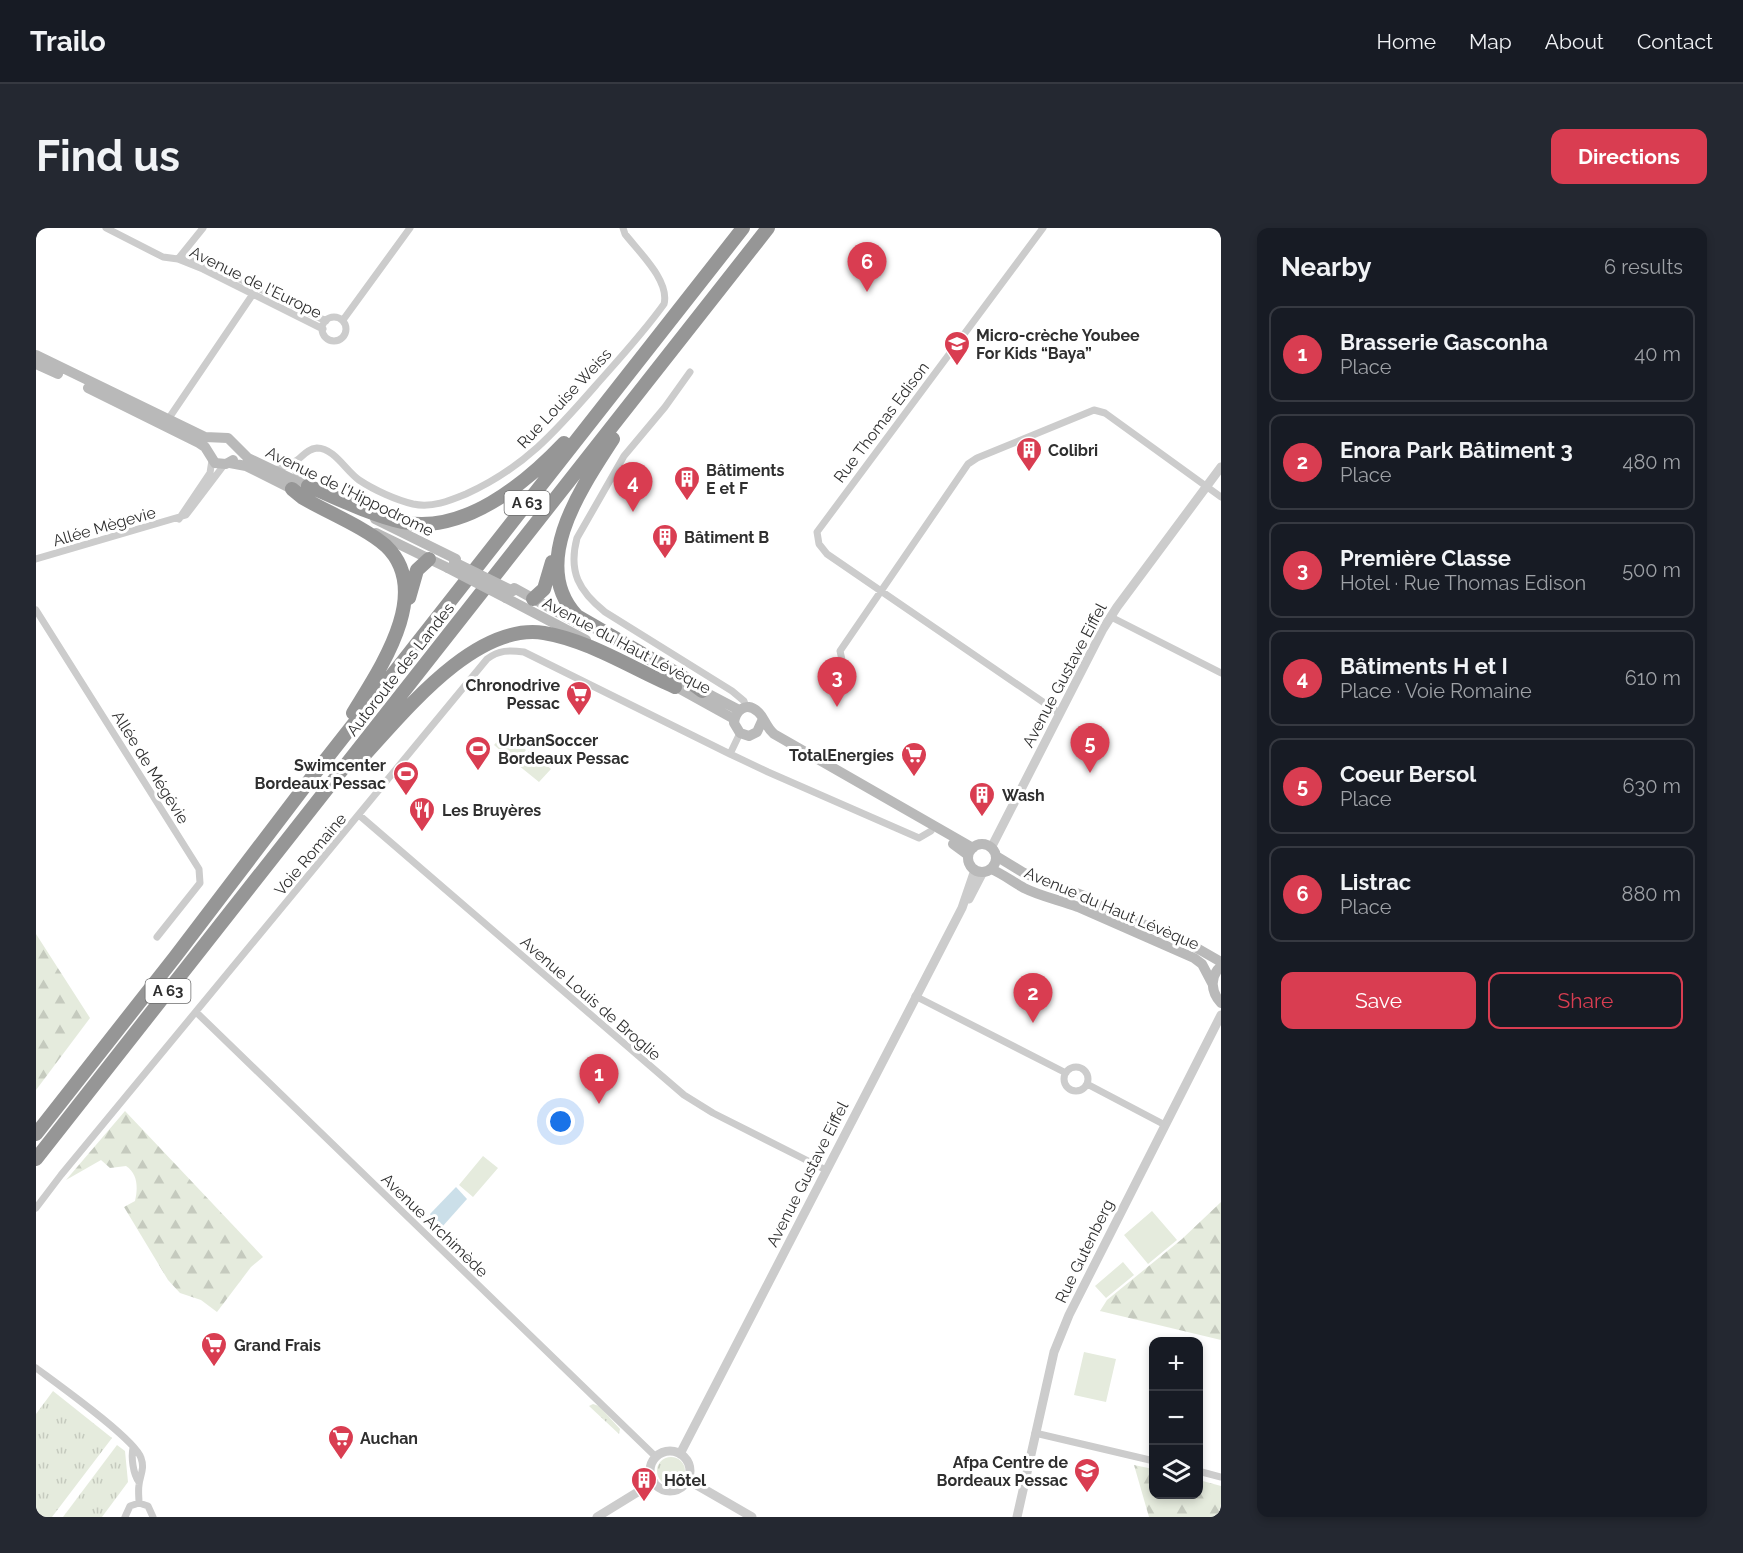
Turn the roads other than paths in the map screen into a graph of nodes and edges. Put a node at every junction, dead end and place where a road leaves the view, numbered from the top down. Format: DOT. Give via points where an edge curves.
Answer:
graph roads {
  1 [pos="106,228"];
  2 [pos="203,228"];
  3 [pos="410,228"];
  4 [pos="623,228"];
  5 [pos="742,228"];
  6 [pos="768,228"];
  7 [pos="1043,228"];
  8 [pos="753,247"];
  9 [pos="178,260"];
  10 [pos="255,290"];
  11 [pos="686,300"];
  12 [pos="343,320"];
  13 [pos="326,321"];
  14 [pos="322,329"];
  15 [pos="36,355"];
  16 [pos="36,364"];
  17 [pos="690,372"];
  18 [pos="169,418"];
  19 [pos="217,438"];
  20 [pos="236,446"];
  21 [pos="210,457"];
  22 [pos="296,462"];
  23 [pos="227,464"];
  24 [pos="1221,467"];
  25 [pos="272,470"];
  26 [pos="301,486"];
  27 [pos="1206,487"];
  28 [pos="1221,497"];
  29 [pos="179,519"];
  30 [pos="567,520"];
  31 [pos="36,559"];
  32 [pos="431,560"];
  33 [pos="452,564"];
  34 [pos="882,591"];
  35 [pos="511,593"];
  36 [pos="530,597"];
  37 [pos="36,610"];
  38 [pos="1111,617"];
  39 [pos="403,618"];
  40 [pos="843,664"];
  41 [pos="1221,673"];
  42 [pos="675,687"];
  43 [pos="702,691"];
  44 [pos="740,712"];
  45 [pos="1059,712"];
  46 [pos="762,721"];
  47 [pos="758,732"];
  48 [pos="741,733"];
  49 [pos="730,754"];
  50 [pos="312,777"];
  51 [pos="359,816"];
  52 [pos="300,824"];
  53 [pos="931,831"];
  54 [pos="971,851"];
  55 [pos="994,852"];
  56 [pos="983,870"];
  57 [pos="157,937"];
  58 [pos="1221,964"];
  59 [pos="1212,983"];
  60 [pos="915,996"];
  61 [pos="1221,1003"];
  62 [pos="196,1012"];
  63 [pos="1221,1015"];
  64 [pos="1066,1073"];
  65 [pos="1087,1083"];
  66 [pos="1165,1125"];
  67 [pos="36,1134"];
  68 [pos="36,1159"];
  69 [pos="826,1170"];
  70 [pos="36,1208"];
  71 [pos="36,1368"];
  72 [pos="1035,1432"];
  73 [pos="680,1454"];
  74 [pos="656,1457"];
  75 [pos="1149,1460"];
  76 [pos="1203,1472"];
  77 [pos="1221,1476"];
  78 [pos="688,1480"];
  79 [pos="654,1482"];
  80 [pos="139,1503"];
  81 [pos="124,1516"];
  82 [pos="153,1517"];
  83 [pos="597,1517"];
  84 [pos="752,1517"];
  85 [pos="1017,1517"];
  1 -- 9 [label="street, Avenue de l'Europe" via="163,257"];
  2 -- 9 [label="street"];
  3 -- 12 [label="street"];
  4 -- 22 [label="street, Rue Louise Weiss" via="663,285 664,304 569,417 502,476 450,501 419,505 363,483 323,449 312,449"];
  5 -- 11 [label="highway, Autoroute des Landes / A 63"];
  6 -- 8 [label="highway, Autoroute des Landes / A 63"];
  7 -- 34 [label="street, Rue Thomas Edison" via="817,532 819,544 827,554"];
  8 -- 30 [label="highway" via="725,291 627,418"];
  8 -- 52 [label="highway, Autoroute des Landes / A 63"];
  9 -- 10 [label="street, Avenue de l'Europe"];
  10 -- 13 [label="street, Avenue de l'Europe"];
  10 -- 14 [label="street, Avenue de l'Europe"];
  10 -- 18 [label="street"];
  11 -- 26 [label="highway" via="543,465 524,482 476,511 442,523 421,525 402,522"];
  11 -- 50 [label="highway, Autoroute des Landes / A 63"];
  12 -- 13 [label="street" via="336,317"];
  12 -- 14 [label="street" via="346,330 341,339 331,340"];
  13 -- 14 [label="street"];
  15 -- 18 [label="main road"];
  16 -- 21 [label="main road" via="199,442"];
  17 -- 44 [label="street" via="624,456 577,538 574,571 589,599 744,700"];
  18 -- 19 [label="main road" via="205,437"];
  19 -- 20 [label="main road" via="228,438"];
  19 -- 21 [label="main road" via="210,444"];
  20 -- 23 [label="main road" via="236,455"];
  20 -- 25 [label="main road, Avenue de l'Hippodrome" via="245,456"];
  21 -- 23 [label="main road" via="218,464"];
  21 -- 29 [label="street, Allée Mègevie" via="210,473"];
  22 -- 25 [label="street, Rue Louise Weiss"];
  22 -- 26 [label="street"];
  23 -- 26 [label="main road, Avenue de l'Hippodrome" via="246,466"];
  23 -- 29 [label="street, Allée Mègevie" via="190,511"];
  24 -- 27 [label="street, Avenue Gustave Eiffel"];
  25 -- 26 [label="main road, Avenue de l'Hippodrome"];
  26 -- 32 [label="main road, Avenue de l'Hippodrome"];
  26 -- 33 [label="main road, Avenue de l'Hippodrome"];
  26 -- 39 [label="highway" via="303,498 377,538 394,555 404,574"];
  27 -- 28 [label="street"];
  27 -- 34 [label="street" via="1105,412 1094,410 968,464"];
  27 -- 38 [label="street, Avenue Gustave Eiffel"];
  29 -- 31 [label="street, Allée Mègevie"];
  30 -- 36 [label="highway" via="544,589"];
  30 -- 43 [label="highway" via="556,561 566,604 589,624"];
  32 -- 33 [label="main road, Avenue de l'Hippodrome"];
  32 -- 39 [label="highway" via="417,570"];
  33 -- 35 [label="main road, bridge"];
  34 -- 40 [label="street" via="840,651"];
  34 -- 45 [label="street, Rue Thomas Edison"];
  35 -- 36 [label="main road, Avenue du Haut Lévèque"];
  35 -- 42 [label="main road, Avenue du Haut Lévèque"];
  36 -- 43 [label="main road, Avenue du Haut Lévèque"];
  37 -- 57 [label="street, Allée de Mégévie" via="199,869 200,883"];
  38 -- 41 [label="street"];
  38 -- 45 [label="street, Avenue Gustave Eiffel"];
  39 -- 50 [label="highway" via="371,683"];
  42 -- 44 [label="main road, Avenue du Haut Lévèque"];
  42 -- 52 [label="highway" via="560,637 525,632 500,638 466,655 445,672"];
  43 -- 44 [label="main road, Avenue du Haut Lévèque"];
  44 -- 46 [label="main road" via="755,709"];
  44 -- 48 [label="main road" via="735,727"];
  45 -- 55 [label="street, Avenue Gustave Eiffel"];
  46 -- 47 [label="main road"];
  46 -- 54 [label="main road" via="774,734"];
  47 -- 48 [label="main road"];
  47 -- 53 [label="main road"];
  48 -- 49 [label="street"];
  49 -- 51 [label="street, Voie Romaine" via="524,652 503,651 487,659"];
  49 -- 53 [label="street, Voie Romaine" via="919,838"];
  50 -- 67 [label="highway, Autoroute des Landes / A 63"];
  51 -- 62 [label="street, Voie Romaine"];
  51 -- 69 [label="street, Avenue Louis de Broglie" via="684,1095"];
  52 -- 68 [label="highway, Autoroute des Landes / A 63"];
  53 -- 54 [label="main road"];
  54 -- 55 [label="main road" via="984,844"];
  54 -- 56 [label="main road" via="969,864"];
  55 -- 56 [label="main road" via="996,861"];
  55 -- 58 [label="main road, Avenue du Haut Lévèque" via="1024,873 1188,943"];
  56 -- 59 [label="main road, Avenue du Haut Lévèque" via="1194,958"];
  56 -- 60 [label="street, Avenue Gustave Eiffel"];
  58 -- 59 [label="main road"];
  59 -- 61 [label="main road, Avenue du Haut Lévèque" via="1215,997"];
  60 -- 64 [label="street"];
  60 -- 69 [label="street, Avenue Gustave Eiffel"];
  62 -- 70 [label="street, Voie Romaine"];
  62 -- 74 [label="street, Avenue Archimède"];
  63 -- 66 [label="street, Rue Gutenberg"];
  64 -- 65 [label="street" via="1071,1068 1083,1069 1088,1075"];
  64 -- 65 [label="street" via="1064,1081 1071,1090 1082,1089"];
  65 -- 66 [label="street"];
  66 -- 72 [label="street, Rue Gutenberg" via="1053,1352"];
  69 -- 73 [label="street, Avenue Gustave Eiffel"];
  71 -- 80 [label="street" via="134,1448"];
  72 -- 75 [label="street"];
  72 -- 85 [label="street, Rue Gutenberg"];
  73 -- 74 [label="street" via="668,1452"];
  73 -- 78 [label="street" via="690,1468"];
  74 -- 79 [label="street" via="650,1472"];
  76 -- 77 [label="street"];
  78 -- 79 [label="street" via="671,1491"];
  78 -- 84 [label="street"];
  79 -- 83 [label="street"];
  80 -- 81 [label="street" via="130,1506"];
  80 -- 82 [label="street" via="148,1506"];
}
